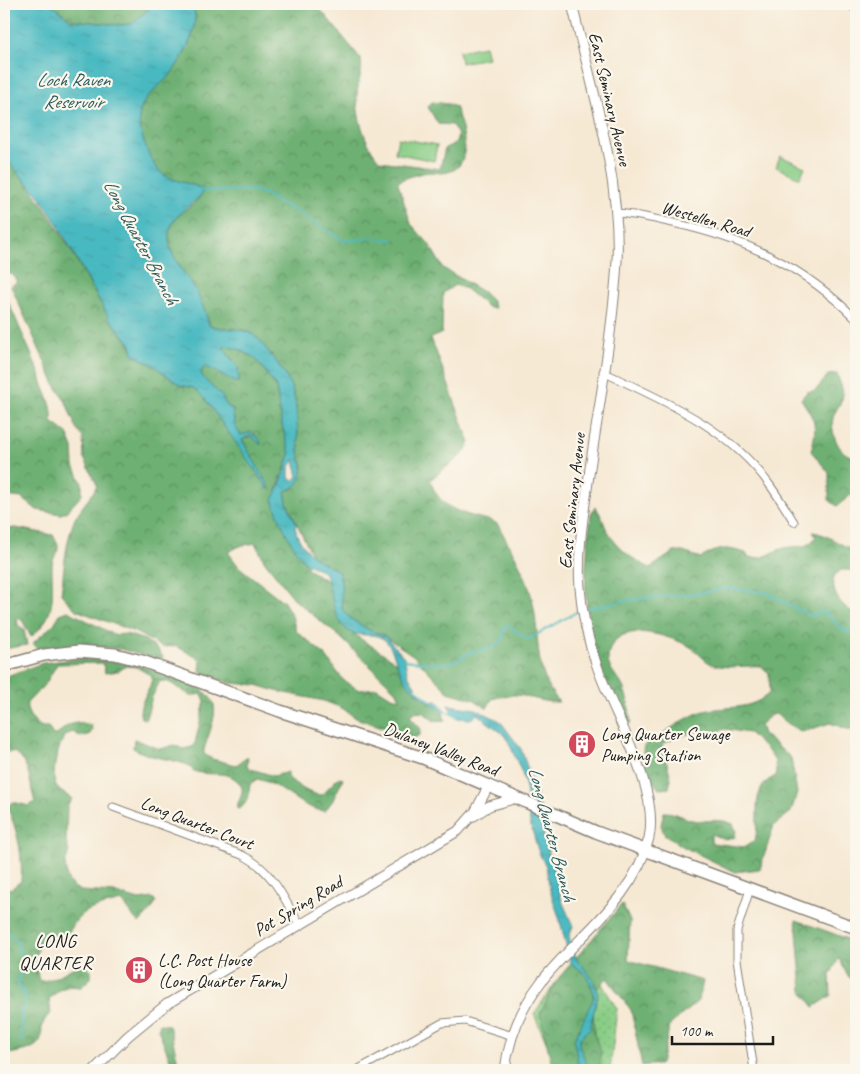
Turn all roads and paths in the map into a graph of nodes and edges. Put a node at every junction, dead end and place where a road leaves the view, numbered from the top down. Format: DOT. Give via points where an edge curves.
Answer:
graph roads {
  1 [pos="572,4"];
  2 [pos="850,4"];
  3 [pos="856,10"];
  4 [pos="616,213"];
  5 [pos="856,319"];
  6 [pos="603,372"];
  7 [pos="794,522"];
  8 [pos="4,666"];
  9 [pos="489,786"];
  10 [pos="522,801"];
  11 [pos="113,807"];
  12 [pos="470,819"];
  13 [pos="644,850"];
  14 [pos="750,889"];
  15 [pos="299,924"];
  16 [pos="856,928"];
  17 [pos="512,1036"];
  18 [pos="94,1070"];
  19 [pos="357,1070"];
  20 [pos="505,1070"];
  21 [pos="754,1070"];
  1 -- 4 [label="street, East Seminary Avenue" via="607,154"];
  2 -- 3 [label="street"];
  4 -- 5 [label="street, Westellen Road" via="706,231 746,244 807,278"];
  4 -- 6 [label="street, East Seminary Avenue" via="616,272"];
  6 -- 7 [label="street" via="690,415 722,436 764,476"];
  6 -- 13 [label="street, East Seminary Avenue" via="581,546 583,610 596,665 649,800 650,829"];
  8 -- 9 [label="main road, Dulaney Valley Road" via="33,657 70,652 125,656 397,749"];
  9 -- 10 [label="main road, Dulaney Valley Road"];
  9 -- 12 [label="street, Pot Spring Road"];
  10 -- 12 [label="street" via="489,806"];
  10 -- 13 [label="main road, Dulaney Valley Road"];
  11 -- 15 [label="street, Long Quarter Court" via="255,862 270,875"];
  12 -- 15 [label="street, Pot Spring Road" via="448,837"];
  13 -- 14 [label="main road, Dulaney Valley Road"];
  13 -- 17 [label="street, East Seminary Avenue" via="621,895 534,992"];
  14 -- 16 [label="main road, Dulaney Valley Road"];
  14 -- 21 [label="street" via="738,930 737,960"];
  15 -- 18 [label="street, Pot Spring Road" via="167,1004"];
  17 -- 19 [label="street" via="466,1021 442,1023"];
  17 -- 20 [label="street, East Seminary Avenue"];
}
